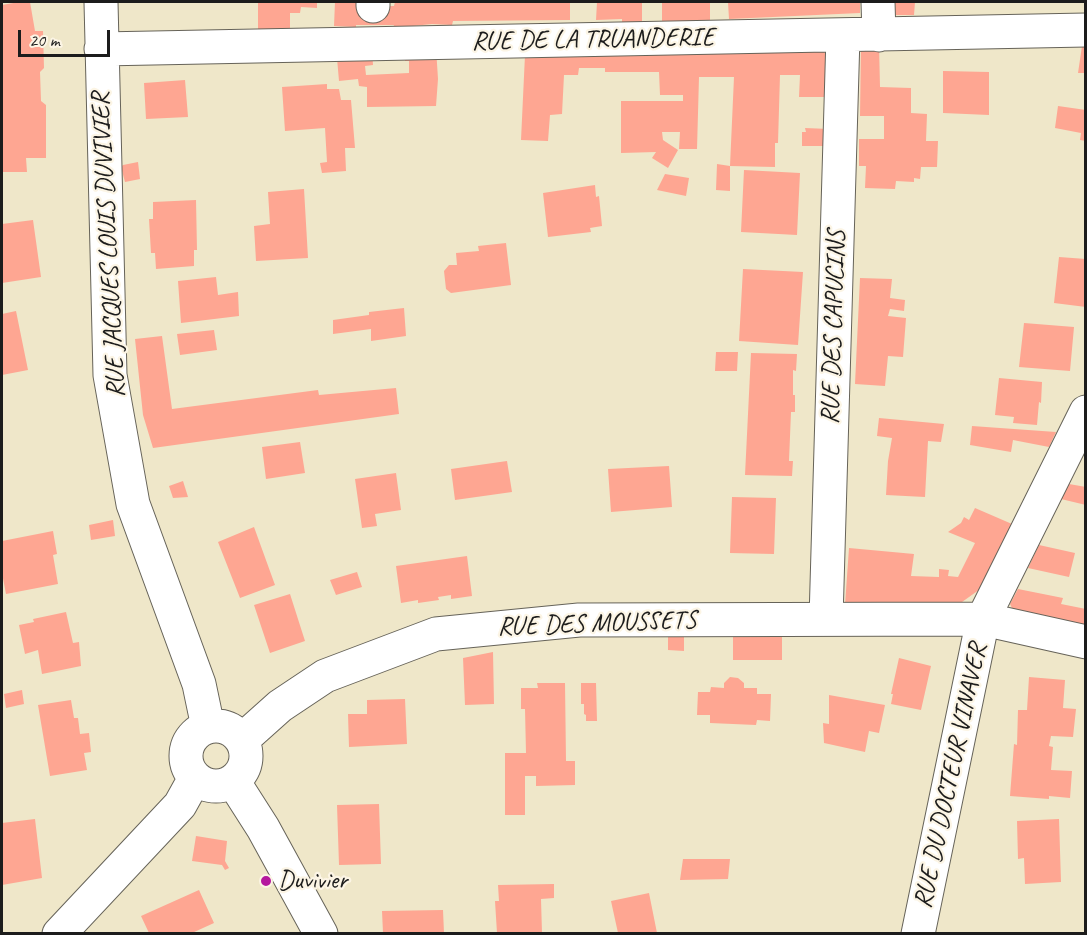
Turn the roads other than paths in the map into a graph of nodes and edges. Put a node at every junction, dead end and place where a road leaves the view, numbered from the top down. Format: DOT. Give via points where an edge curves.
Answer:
graph roads {
  1 [pos="100,2"];
  2 [pos="878,2"];
  3 [pos="375,19"];
  4 [pos="1086,30"];
  5 [pos="879,35"];
  6 [pos="843,36"];
  7 [pos="101,49"];
  8 [pos="1086,412"];
  9 [pos="983,619"];
  10 [pos="826,620"];
  11 [pos="1086,642"];
  12 [pos="208,727"];
  13 [pos="242,740"];
  14 [pos="195,778"];
  15 [pos="233,781"];
  16 [pos="59,933"];
  17 [pos="321,933"];
  18 [pos="918,933"];
  1 -- 7 [label="street, RUE JACQUES LOUIS DUVIVIER"];
  2 -- 5 [label="street"];
  3 -- 6 [label="street, RUE DE LA TRUANDERIE"];
  3 -- 7 [label="street, RUE DE LA TRUANDERIE"];
  4 -- 5 [label="street, RUE DE LA TRUANDERIE"];
  5 -- 6 [label="street, RUE DE LA TRUANDERIE"];
  6 -- 10 [label="street, RUE DES CAPUCINS"];
  7 -- 12 [label="street, RUE JACQUES LOUIS DUVIVIER" via="110,375 133,504 199,684"];
  8 -- 9 [label="street, RUE DU DOCTEUR VINAVER"];
  9 -- 10 [label="street, RUE DES MOUSSETS"];
  9 -- 11 [label="street, RUE DES MOUSSETS"];
  9 -- 18 [label="street, RUE DU DOCTEUR VINAVER"];
  10 -- 13 [label="street, RUE DES MOUSSETS" via="579,620 436,634 325,676 280,706"];
  12 -- 13 [label="street" via="221,726"];
  12 -- 14 [label="street" via="189,742 186,755"];
  13 -- 15 [label="street" via="245,762"];
  14 -- 15 [label="street" via="213,786"];
  14 -- 16 [label="street" via="180,805"];
  15 -- 17 [label="street"];
}
